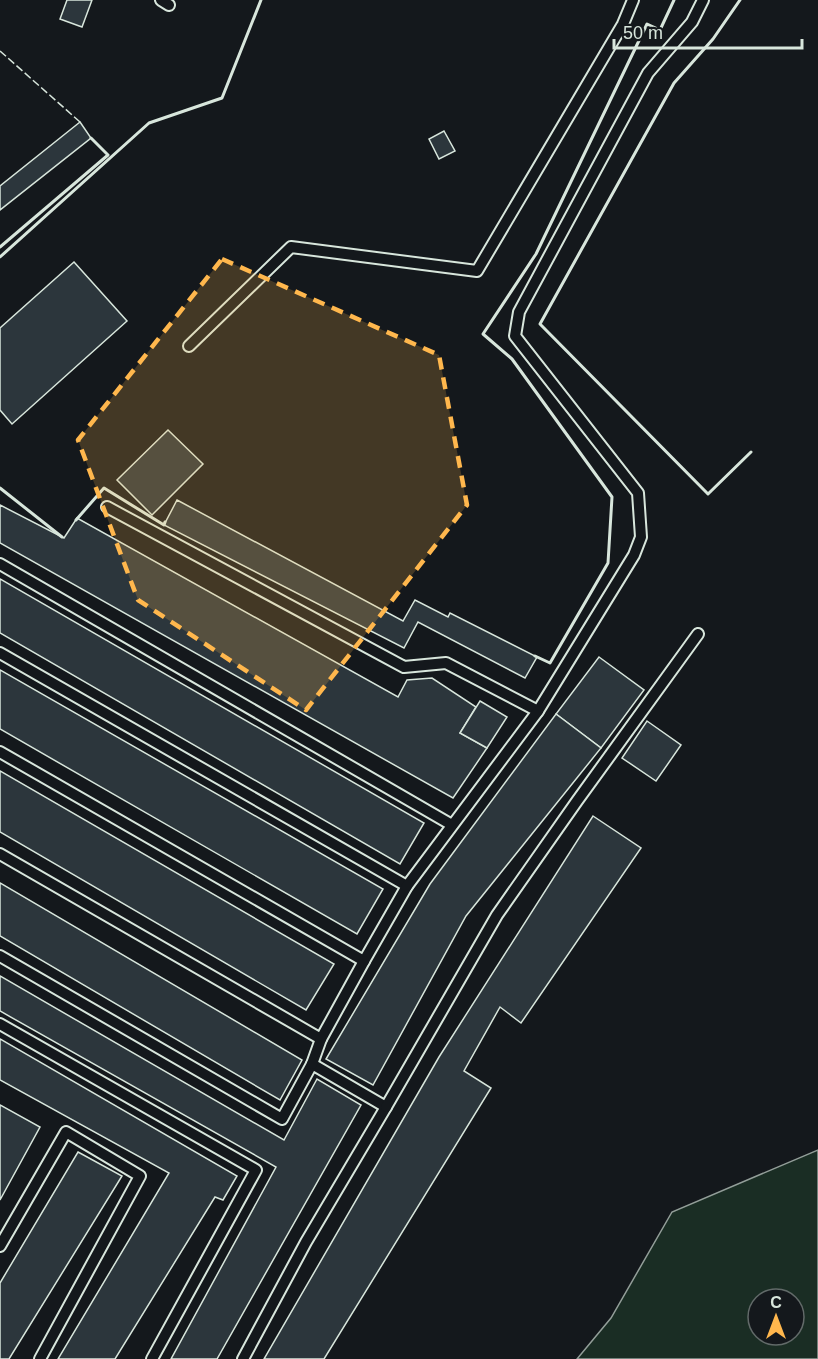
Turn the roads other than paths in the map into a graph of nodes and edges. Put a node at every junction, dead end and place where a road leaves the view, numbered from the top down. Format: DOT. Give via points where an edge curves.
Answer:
graph roads {
  1 [pos="633,0"];
  2 [pos="704,0"];
  3 [pos="189,346"];
  4 [pos="107,507"];
  5 [pos="0,564"];
  6 [pos="698,634"];
  7 [pos="0,653"];
  8 [pos="538,711"];
  9 [pos="0,752"];
  10 [pos="452,825"];
  11 [pos="0,854"];
  12 [pos="407,886"];
  13 [pos="0,956"];
  14 [pos="364,961"];
  15 [pos="0,1024"];
  16 [pos="321,1040"];
  17 [pos="312,1064"];
  18 [pos="386,1107"];
  19 [pos="0,1246"];
  20 [pos="40,1359"];
  21 [pos="152,1359"];
  22 [pos="243,1359"];
  1 -- 3 [label="lane" via="623,24 477,271 291,247"];
  2 -- 8 [label="lane" via="692,22 648,73 519,312 515,336 638,493 641,537 634,555"];
  4 -- 8 [label="lane" via="404,667 446,663"];
  5 -- 10 [label="lane"];
  6 -- 18 [label="lane" via="497,915"];
  7 -- 12 [label="lane"];
  8 -- 10 [label="lane"];
  9 -- 14 [label="lane"];
  10 -- 12 [label="lane"];
  11 -- 16 [label="lane"];
  12 -- 14 [label="lane"];
  13 -- 17 [label="lane" via="282,1119"];
  14 -- 16 [label="lane"];
  15 -- 21 [label="lane" via="256,1170"];
  16 -- 17 [label="lane"];
  17 -- 18 [label="lane"];
  18 -- 22 [label="lane"];
  19 -- 20 [label="lane" via="66,1132 140,1176"];
}
